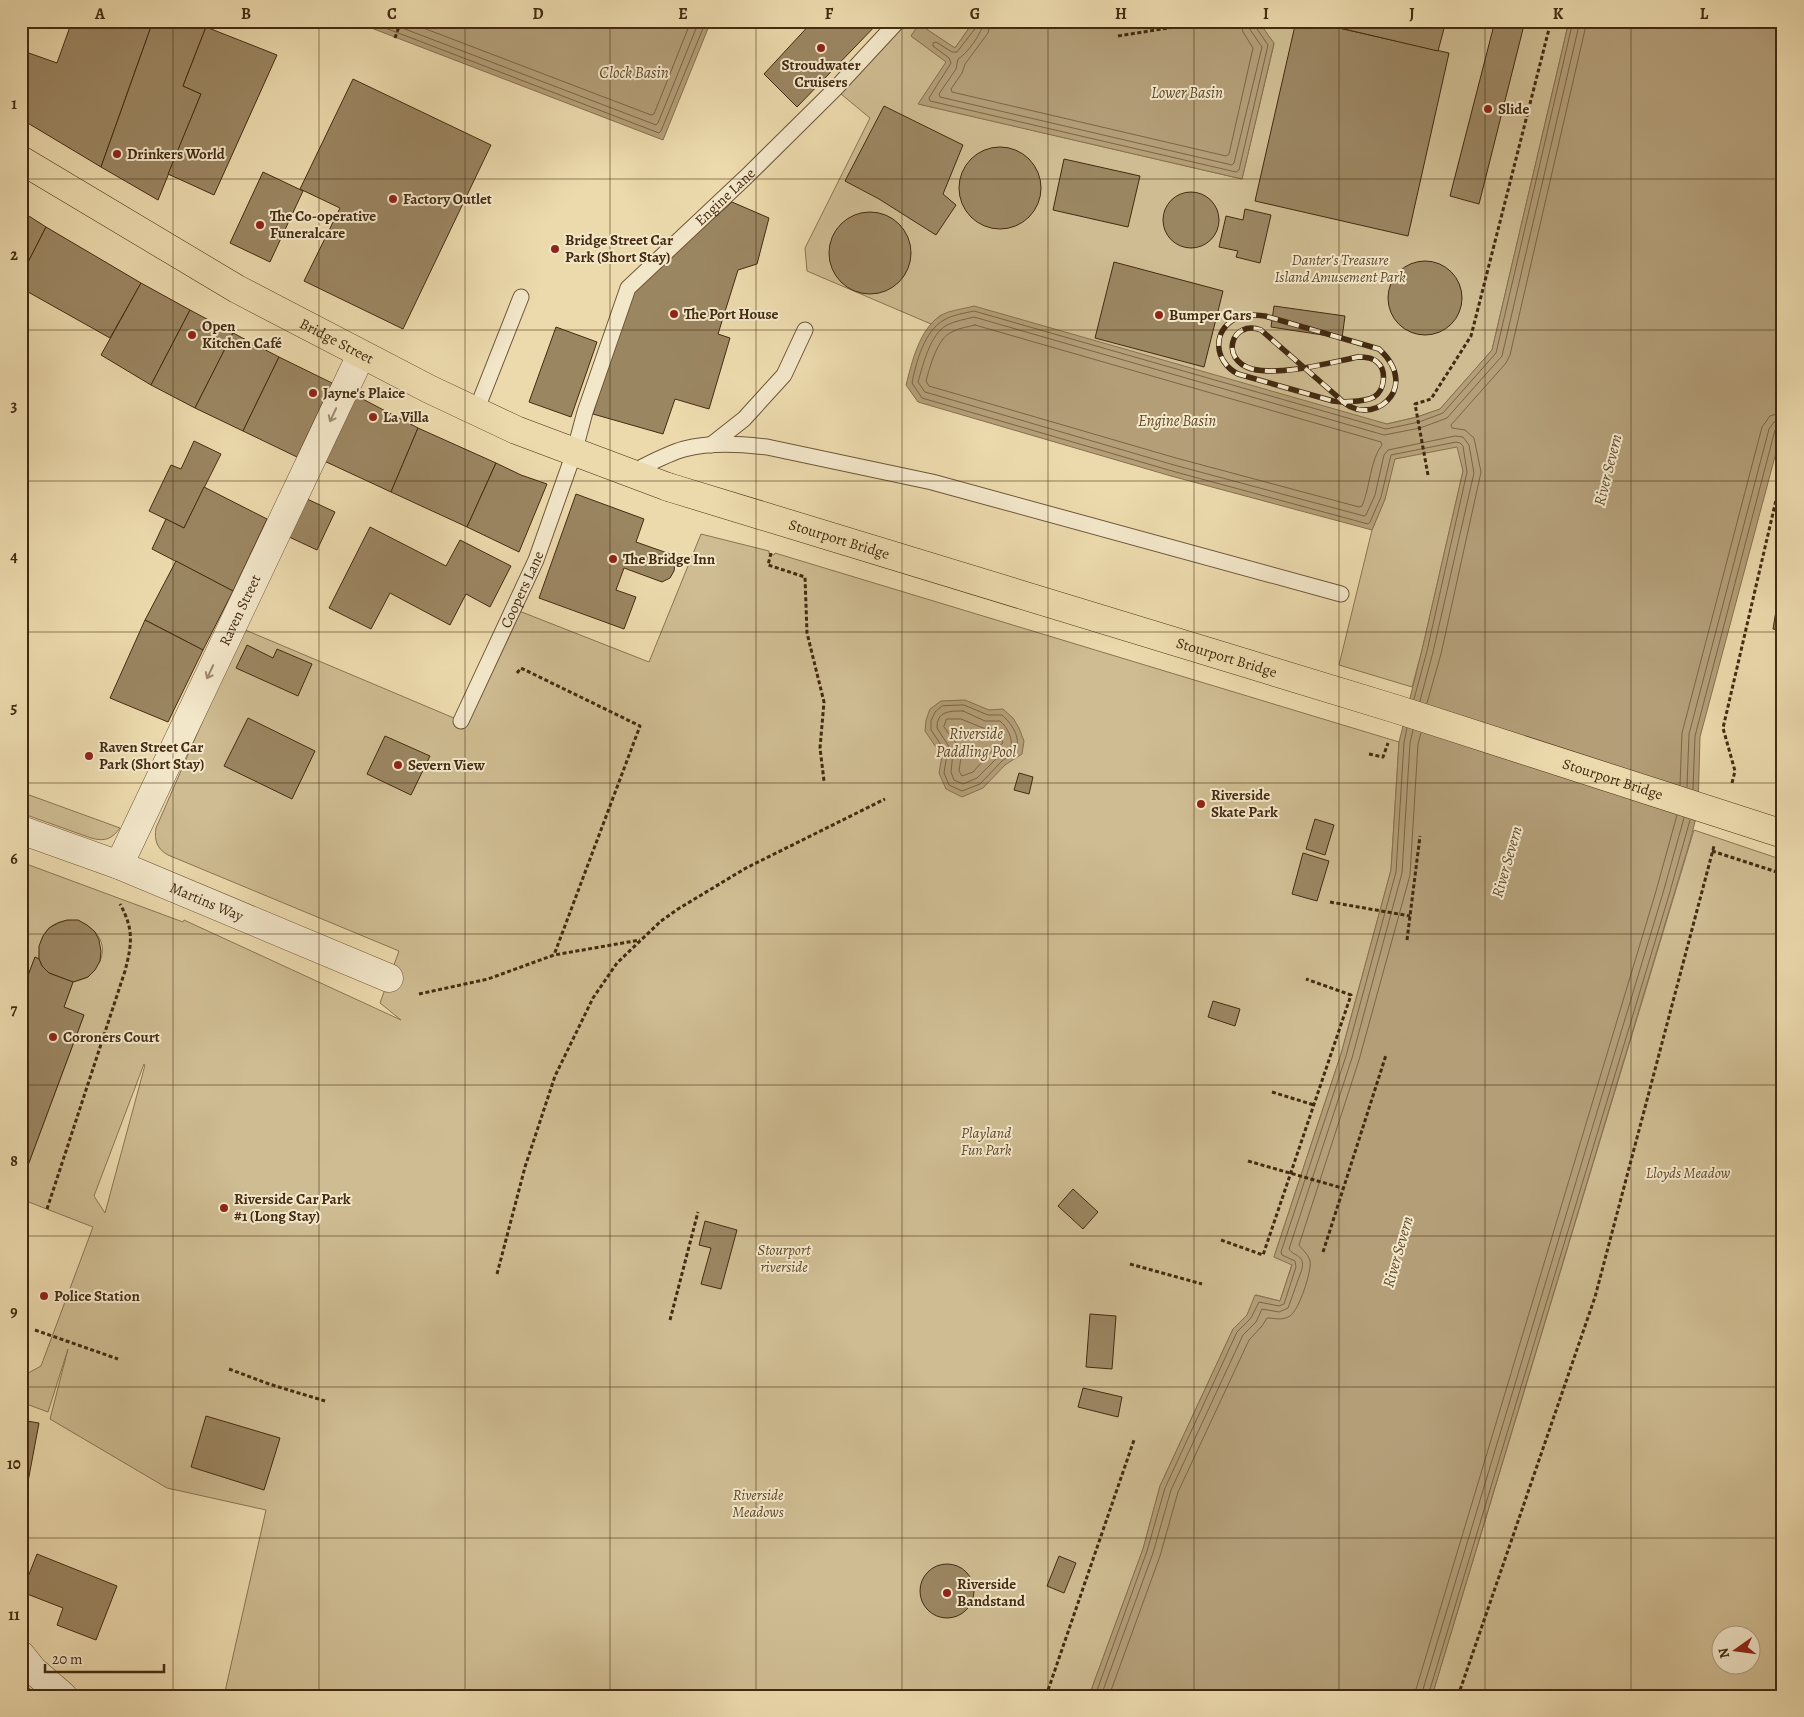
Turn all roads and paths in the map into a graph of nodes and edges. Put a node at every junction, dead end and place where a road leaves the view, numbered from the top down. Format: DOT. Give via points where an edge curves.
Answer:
graph roads {
  1 [pos="367,21"];
  2 [pos="401,21"];
  3 [pos="898,21"];
  4 [pos="1212,21"];
  5 [pos="1551,21"];
  6 [pos="365,26"];
  7 [pos="1118,36"];
  8 [pos="395,38"];
  9 [pos="21,160"];
  10 [pos="521,297"];
  11 [pos="805,330"];
  12 [pos="361,355"];
  13 [pos="476,411"];
  14 [pos="711,445"];
  15 [pos="574,453"];
  16 [pos="1783,470"];
  17 [pos="629,474"];
  18 [pos="1428,475"];
  19 [pos="668,487"];
  20 [pos="771,566"];
  21 [pos="1341,594"];
  22 [pos="511,676"];
  23 [pos="462,722"];
  24 [pos="1390,738"];
  25 [pos="1369,754"];
  26 [pos="824,780"];
  27 [pos="1730,788"];
  28 [pos="885,799"];
  29 [pos="21,830"];
  30 [pos="1783,834"];
  31 [pos="1420,836"];
  32 [pos="1715,842"];
  33 [pos="1712,851"];
  34 [pos="119,865"];
  35 [pos="1783,874"];
  36 [pos="1330,902"];
  37 [pos="1410,916"];
  38 [pos="641,940"];
  39 [pos="1407,940"];
  40 [pos="554,955"];
  41 [pos="389,978"];
  42 [pos="1306,979"];
  43 [pos="417,995"];
  44 [pos="1386,1055"];
  45 [pos="1272,1092"];
  46 [pos="1314,1105"];
  47 [pos="1248,1161"];
  48 [pos="1291,1173"];
  49 [pos="1342,1188"];
  50 [pos="47,1209"];
  51 [pos="698,1212"];
  52 [pos="1221,1240"];
  53 [pos="1323,1252"];
  54 [pos="1130,1264"];
  55 [pos="497,1274"];
  56 [pos="1202,1284"];
  57 [pos="670,1320"];
  58 [pos="35,1330"];
  59 [pos="118,1359"];
  60 [pos="229,1368"];
  61 [pos="325,1401"];
  62 [pos="1134,1440"];
  63 [pos="21,1655"];
  64 [pos="21,1694"];
  65 [pos="26,1696"];
  66 [pos="64,1696"];
  67 [pos="1046,1696"];
  68 [pos="1458,1696"];
  1 -- 6 [label="path"];
  2 -- 8 [label="path"];
  3 -- 15 [label="lane, Engine Lane" via="836,89 628,288"];
  4 -- 7 [label="path"];
  5 -- 18 [label="path" via="1471,336 1431,399 1415,404"];
  9 -- 12 [label="main road, Bridge Street" via="237,289"];
  10 -- 13 [label="lane"];
  11 -- 14 [label="lane" via="784,375 744,419"];
  12 -- 13 [label="main road, Bridge Street"];
  12 -- 34 [label="street, Raven Street, one-way"];
  13 -- 15 [label="main road, Bridge Street"];
  14 -- 17 [label="lane" via="685,449"];
  14 -- 21 [label="lane" via="767,446 932,482"];
  15 -- 17 [label="main road, Bridge Street"];
  15 -- 23 [label="lane, Coopers Lane" via="536,560"];
  16 -- 27 [label="path" via="1723,728 1735,771"];
  17 -- 19 [label="main road, Bridge Street"];
  19 -- 30 [label="main road, Stourport Bridge, bridge" via="1396,709"];
  20 -- 26 [label="path" via="805,577 807,633 824,702 820,748"];
  22 -- 40 [label="path" via="516,676 520,668 640,726"];
  24 -- 25 [label="path" via="1384,757"];
  28 -- 38 [label="path" via="746,868 661,921"];
  29 -- 34 [label="street, Martins Way"];
  31 -- 37 [label="path"];
  32 -- 33 [label="path"];
  33 -- 35 [label="path"];
  33 -- 68 [label="path" via="1595,1297"];
  34 -- 41 [label="street, Martins Way"];
  34 -- 50 [label="path" via="115,895 126,915 132,941"];
  36 -- 37 [label="path"];
  37 -- 39 [label="path"];
  38 -- 40 [label="path"];
  38 -- 55 [label="path" via="617,964 593,998 555,1076 525,1167"];
  40 -- 43 [label="path" via="488,979"];
  42 -- 46 [label="path" via="1351,995"];
  44 -- 49 [label="path"];
  45 -- 46 [label="path"];
  46 -- 48 [label="path"];
  47 -- 48 [label="path"];
  48 -- 49 [label="path"];
  48 -- 52 [label="path" via="1263,1255"];
  49 -- 53 [label="path"];
  51 -- 57 [label="path"];
  54 -- 56 [label="path"];
  58 -- 59 [label="path"];
  60 -- 61 [label="path"];
  62 -- 67 [label="path"];
  63 -- 66 [label="street" via="33,1670"];
  64 -- 65 [label="lane"];
}
